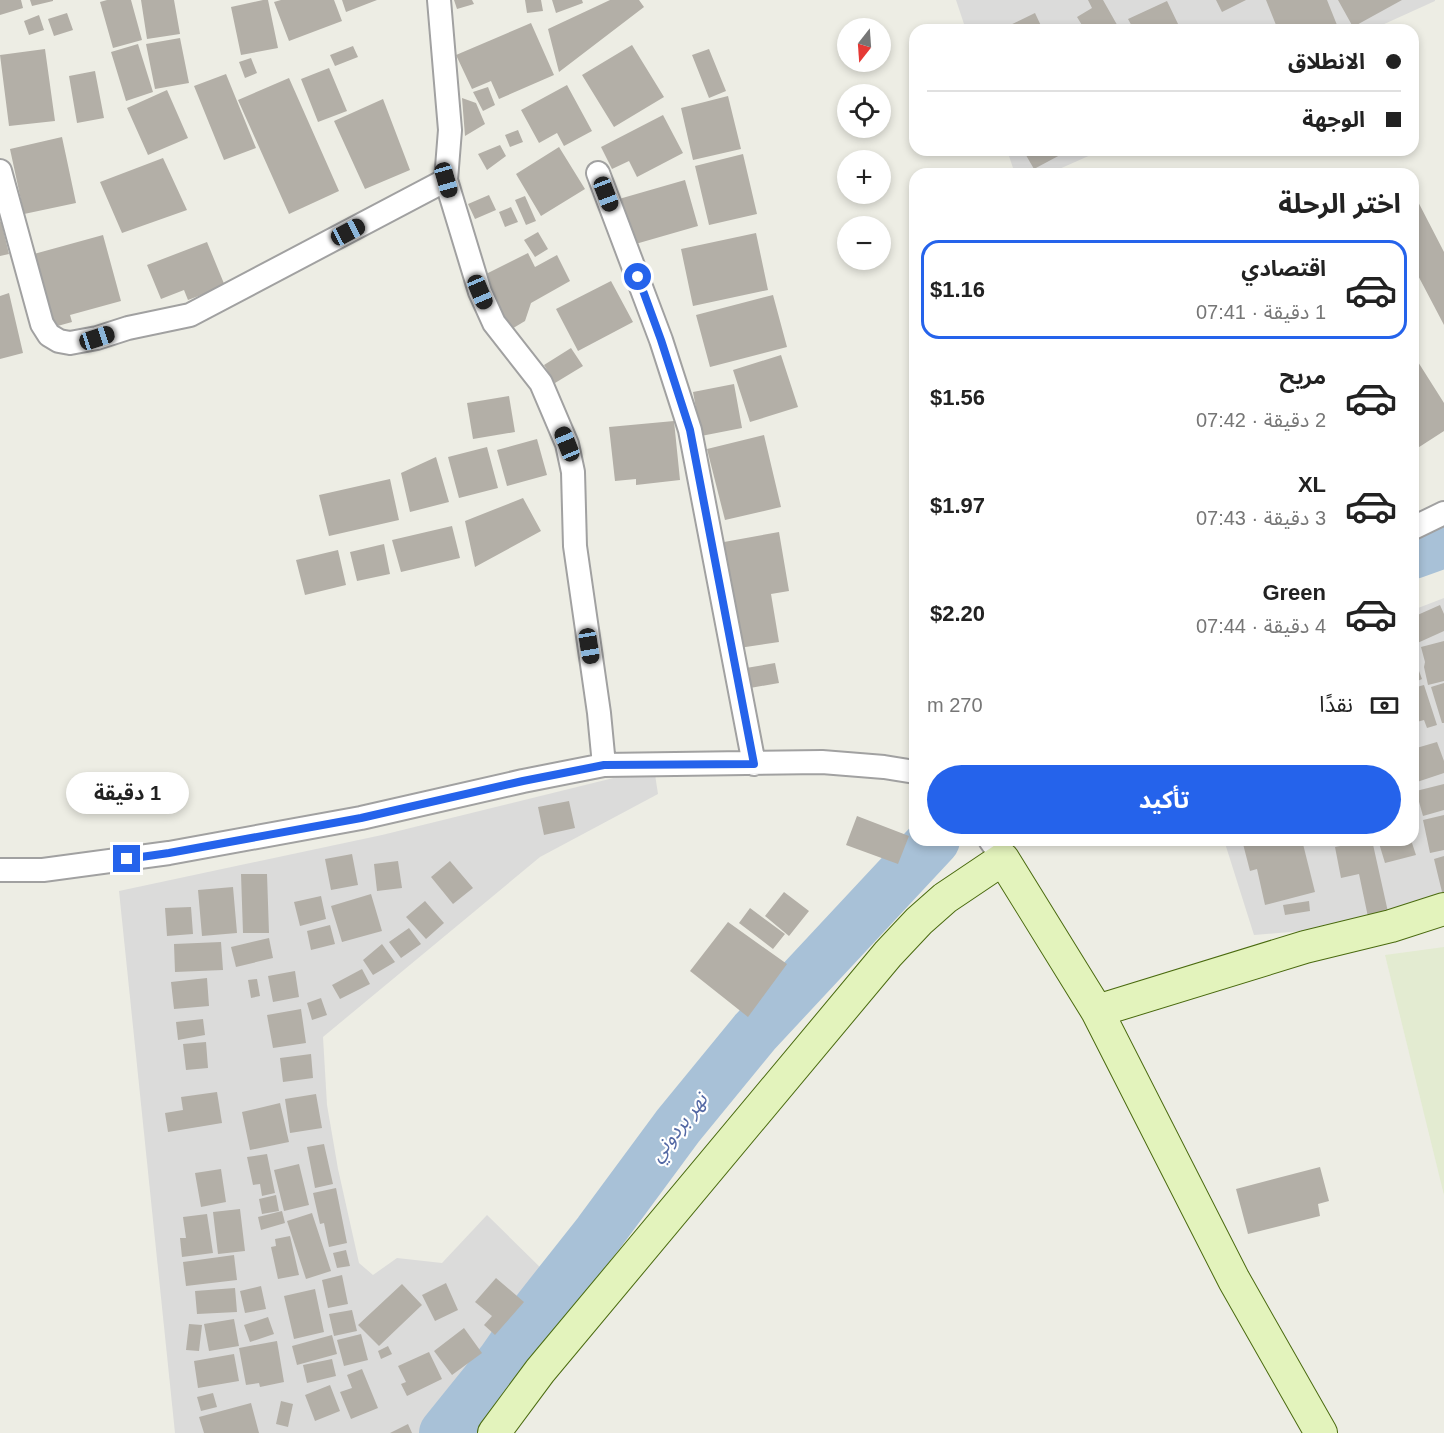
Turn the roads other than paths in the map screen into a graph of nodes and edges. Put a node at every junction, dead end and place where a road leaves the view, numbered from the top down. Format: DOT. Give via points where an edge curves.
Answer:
graph roads {
  1 [pos="439,0"];
  2 [pos="0,171"];
  3 [pos="598,173"];
  4 [pos="446,180"];
  5 [pos="1444,513"];
  6 [pos="1419,525"];
  7 [pos="754,764"];
  8 [pos="604,765"];
  9 [pos="909,771"];
  10 [pos="995,848"];
  11 [pos="0,870"];
  12 [pos="1444,909"];
  13 [pos="1097,1011"];
  14 [pos="494,1433"];
  15 [pos="1321,1433"];
  1 -- 4 [label="street" via="450,130"];
  2 -- 4 [label="street" via="42,324 49,335 70,343 190,315"];
  3 -- 7 [label="street" via="661,340 690,430"];
  4 -- 8 [label="street" via="480,292 494,323 541,383 567,444 573,472 575,546"];
  5 -- 6 [label="street"];
  7 -- 8 [label="street"];
  7 -- 9 [label="street" via="822,762"];
  8 -- 11 [label="street" via="361,818 169,853 43,870"];
  10 -- 13 [label="street"];
  10 -- 14 [label="street" via="888,954 540,1371"];
  12 -- 13 [label="street"];
  13 -- 15 [label="street" via="1234,1280"];
}
